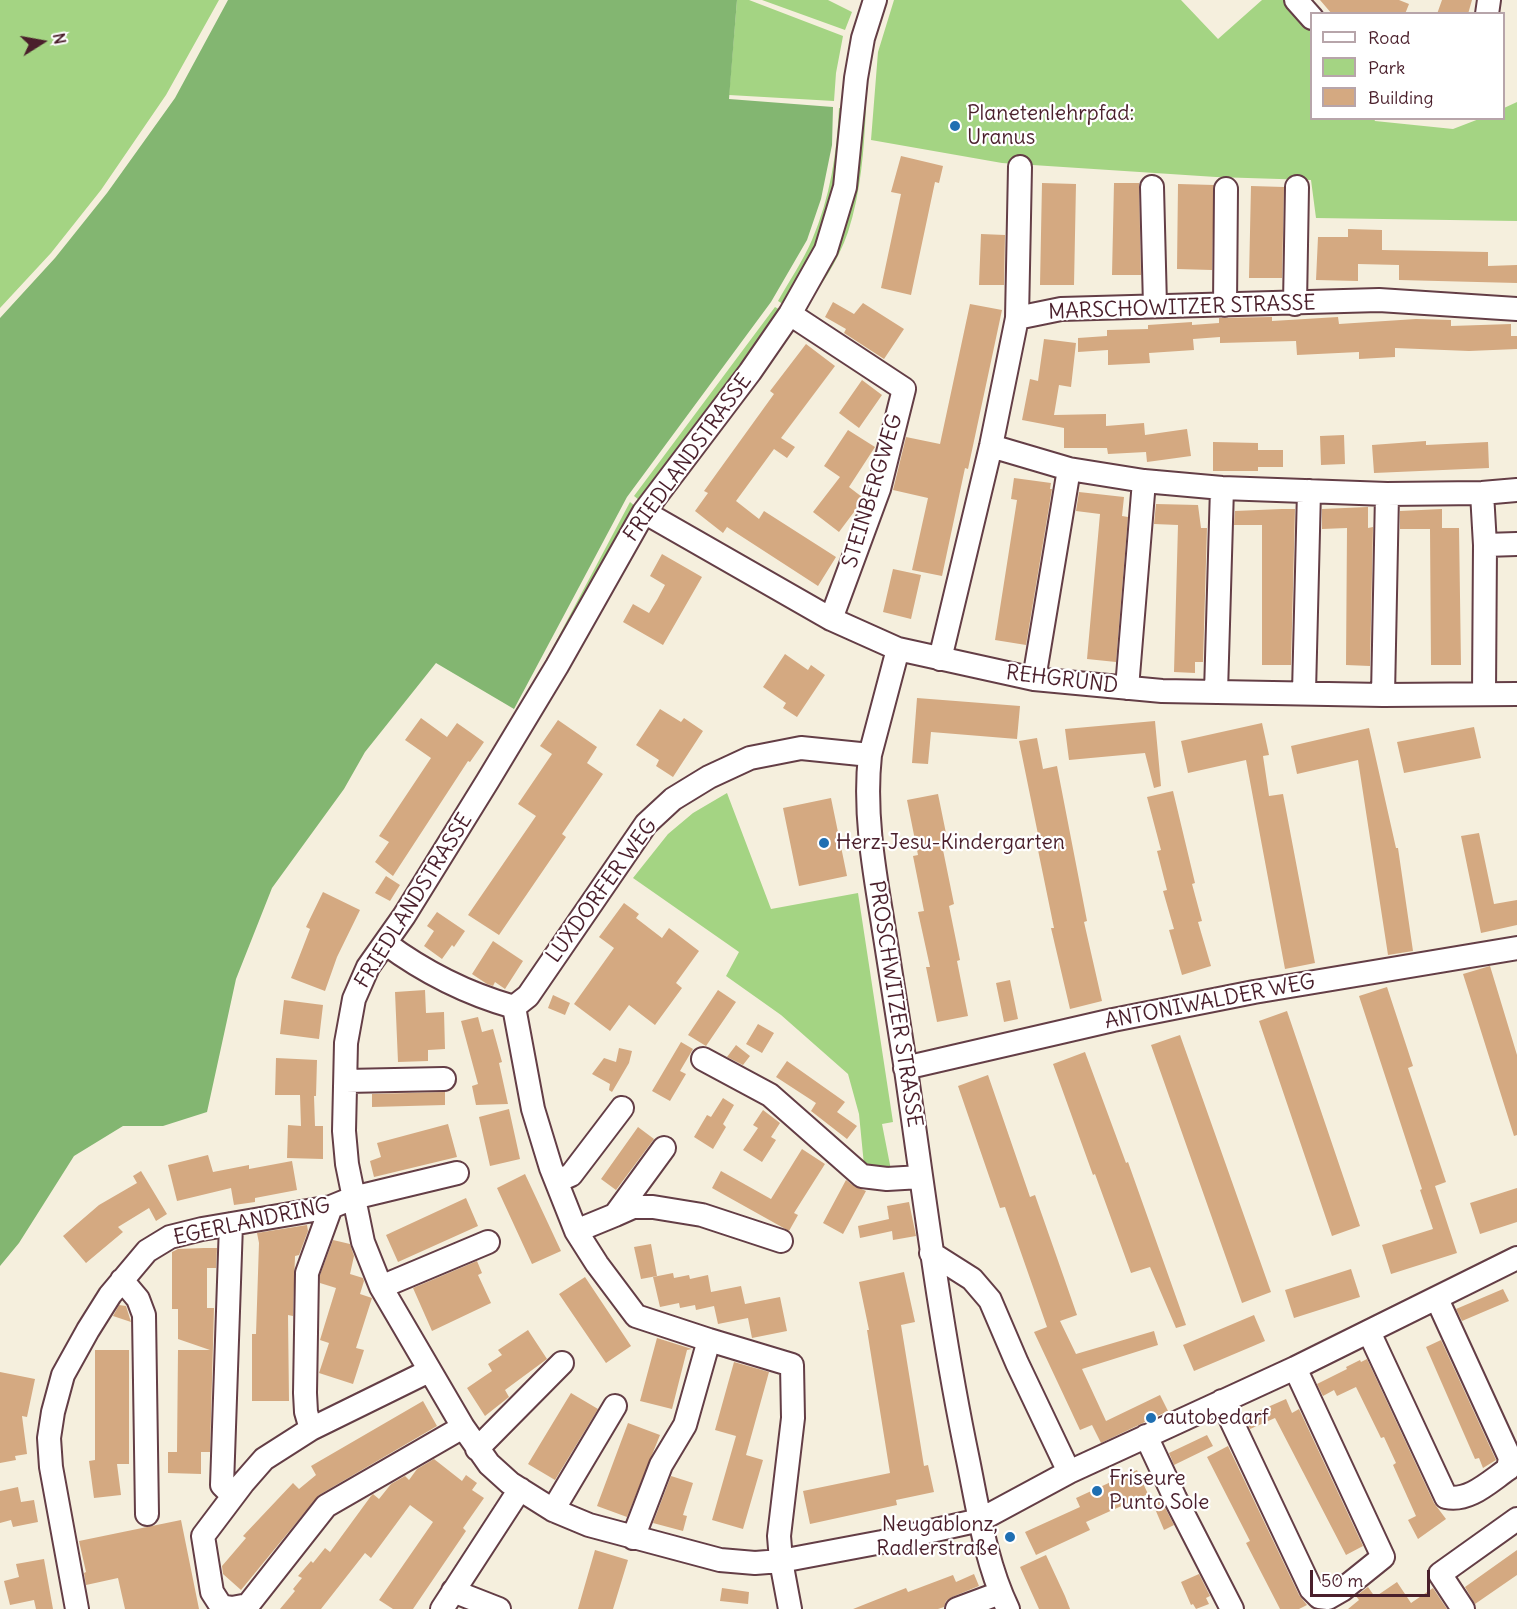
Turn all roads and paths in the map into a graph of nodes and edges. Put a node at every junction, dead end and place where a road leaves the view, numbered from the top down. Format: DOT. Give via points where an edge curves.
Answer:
graph roads {
  1 [pos="875,0"];
  2 [pos="1296,0"];
  3 [pos="1310,17"];
  4 [pos="1020,167"];
  5 [pos="1152,187"];
  6 [pos="1297,187"];
  7 [pos="1226,189"];
  8 [pos="1225,304"];
  9 [pos="1295,304"];
  10 [pos="1155,306"];
  11 [pos="1517,309"];
  12 [pos="790,314"];
  13 [pos="1017,318"];
  14 [pos="991,446"];
  15 [pos="1069,469"];
  16 [pos="1144,481"];
  17 [pos="1222,488"];
  18 [pos="1517,490"];
  19 [pos="1308,491"];
  20 [pos="1482,493"];
  21 [pos="1387,494"];
  22 [pos="644,512"];
  23 [pos="1517,544"];
  24 [pos="1485,545"];
  25 [pos="831,619"];
  26 [pos="898,649"];
  27 [pos="940,659"];
  28 [pos="1034,679"];
  29 [pos="1127,688"];
  30 [pos="1216,692"];
  31 [pos="1304,692"];
  32 [pos="1484,693"];
  33 [pos="1517,694"];
  34 [pos="1383,695"];
  35 [pos="870,755"];
  36 [pos="385,943"];
  37 [pos="1517,948"];
  38 [pos="514,1007"];
  39 [pos="703,1059"];
  40 [pos="905,1068"];
  41 [pos="444,1078"];
  42 [pos="346,1081"];
  43 [pos="622,1108"];
  44 [pos="664,1148"];
  45 [pos="457,1173"];
  46 [pos="921,1177"];
  47 [pos="557,1181"];
  48 [pos="353,1198"];
  49 [pos="331,1207"];
  50 [pos="615,1215"];
  51 [pos="231,1224"];
  52 [pos="576,1231"];
  53 [pos="781,1240"];
  54 [pos="488,1242"];
  55 [pos="931,1253"];
  56 [pos="1517,1258"];
  57 [pos="122,1280"];
  58 [pos="381,1287"];
  59 [pos="1437,1299"];
  60 [pos="1369,1332"];
  61 [pos="709,1340"];
  62 [pos="562,1363"];
  63 [pos="1295,1368"];
  64 [pos="429,1371"];
  65 [pos="1222,1401"];
  66 [pos="615,1406"];
  67 [pos="463,1427"];
  68 [pos="311,1430"];
  69 [pos="1146,1436"];
  70 [pos="477,1449"];
  71 [pos="1069,1472"];
  72 [pos="520,1489"];
  73 [pos="232,1497"];
  74 [pos="553,1510"];
  75 [pos="147,1514"];
  76 [pos="1517,1519"];
  77 [pos="980,1520"];
  78 [pos="633,1538"];
  79 [pos="781,1561"];
  80 [pos="447,1600"];
  81 [pos="1004,1601"];
  82 [pos="77,1609"];
  83 [pos="499,1609"];
  84 [pos="790,1609"];
  85 [pos="957,1609"];
  86 [pos="1232,1609"];
  87 [pos="1463,1609"];
  1 -- 12 [label="street, FRIEDLANDSTRASSE" via="861,51 850,156 838,214 826,250"];
  2 -- 3 [label="street"];
  4 -- 13 [label="street"];
  5 -- 10 [label="street"];
  6 -- 9 [label="street"];
  7 -- 8 [label="street"];
  8 -- 9 [label="street, MARSCHOWITZER STRASSE"];
  8 -- 10 [label="street, MARSCHOWITZER STRASSE"];
  9 -- 11 [label="street, MARSCHOWITZER STRASSE" via="1378,300"];
  10 -- 13 [label="street, MARSCHOWITZER STRASSE" via="1061,309"];
  12 -- 22 [label="street, FRIEDLANDSTRASSE"];
  12 -- 25 [label="street, STEINBERGWEG" via="904,388 879,489"];
  13 -- 14 [label="street, MARSCHOWITZER STRASSE"];
  14 -- 15 [label="street"];
  14 -- 27 [label="street, MARSCHOWITZER STRASSE"];
  15 -- 16 [label="street"];
  15 -- 28 [label="street"];
  16 -- 17 [label="street"];
  16 -- 29 [label="street"];
  17 -- 19 [label="street"];
  17 -- 30 [label="street"];
  18 -- 20 [label="street"];
  19 -- 21 [label="street"];
  19 -- 31 [label="street"];
  20 -- 21 [label="street"];
  20 -- 24 [label="street"];
  21 -- 34 [label="street"];
  22 -- 25 [label="street, REHGRUND"];
  22 -- 36 [label="street, FRIEDLANDSTRASSE" via="557,666"];
  23 -- 24 [label="street"];
  24 -- 32 [label="street"];
  25 -- 26 [label="street, REHGRUND"];
  26 -- 27 [label="street, REHGRUND"];
  26 -- 35 [label="street, PROSCHWITZER STRASSE"];
  27 -- 28 [label="street, REHGRUND"];
  28 -- 29 [label="street, REHGRUND"];
  29 -- 30 [label="street, REHGRUND"];
  30 -- 31 [label="street, REHGRUND"];
  31 -- 34 [label="street, REHGRUND"];
  32 -- 33 [label="street, REHGRUND"];
  32 -- 34 [label="street, REHGRUND"];
  35 -- 38 [label="street, LUXDORFER WEG" via="801,748 750,758 673,799 646,824 528,996"];
  35 -- 40 [label="street, PROSCHWITZER STRASSE" via="871,848"];
  36 -- 38 [label="street" via="446,981"];
  36 -- 42 [label="street, FRIEDLANDSTRASSE" via="368,967 354,999 346,1043"];
  37 -- 40 [label="street, ANTONIWALDER WEG" via="1254,992"];
  38 -- 47 [label="street" via="533,1109"];
  39 -- 46 [label="street" via="770,1095 862,1176"];
  40 -- 46 [label="street, PROSCHWITZER STRASSE"];
  41 -- 42 [label="street"];
  42 -- 48 [label="street, FRIEDLANDSTRASSE" via="344,1131"];
  43 -- 47 [label="street" via="571,1175"];
  44 -- 50 [label="street"];
  45 -- 48 [label="street, EGERLANDRING"];
  46 -- 55 [label="street, PROSCHWITZER STRASSE"];
  47 -- 52 [label="street"];
  48 -- 49 [label="street, EGERLANDRING"];
  48 -- 58 [label="street, FRIEDLANDSTRASSE" via="363,1242"];
  49 -- 51 [label="street, EGERLANDRING"];
  49 -- 68 [label="street" via="307,1273 305,1393"];
  50 -- 52 [label="street"];
  50 -- 53 [label="street" via="633,1207 652,1207 702,1215"];
  51 -- 57 [label="street, EGERLANDRING" via="170,1237 147,1251"];
  51 -- 73 [label="street" via="222,1485"];
  52 -- 61 [label="street" via="636,1316"];
  54 -- 58 [label="street"];
  55 -- 71 [label="street" via="972,1279 990,1300"];
  55 -- 77 [label="street, PROSCHWITZER STRASSE"];
  56 -- 59 [label="street, FRIEDLANDSTRASSE"];
  57 -- 75 [label="street" via="138,1299 144,1315"];
  57 -- 82 [label="street, EGERLANDRING" via="63,1375 49,1438"];
  58 -- 64 [label="street, FRIEDLANDSTRASSE"];
  59 -- 60 [label="street, FRIEDLANDSTRASSE"];
  59 -- 60 [label="street" via="1510,1458 1508,1469 1465,1498 1446,1497"];
  60 -- 63 [label="street, FRIEDLANDSTRASSE"];
  61 -- 78 [label="street" via="685,1425 661,1465"];
  61 -- 79 [label="street" via="792,1365 793,1418 779,1536"];
  62 -- 70 [label="street"];
  63 -- 65 [label="street, FRIEDLANDSTRASSE"];
  63 -- 65 [label="street" via="1383,1557 1328,1598 1319,1597 1311,1589"];
  64 -- 67 [label="street, FRIEDLANDSTRASSE"];
  64 -- 68 [label="street"];
  65 -- 69 [label="street, FRIEDLANDSTRASSE"];
  66 -- 74 [label="street"];
  67 -- 70 [label="street, FRIEDLANDSTRASSE"];
  67 -- 73 [label="street" via="327,1506 248,1605 232,1608 221,1606 212,1592 203,1536"];
  68 -- 73 [label="street" via="264,1458"];
  69 -- 71 [label="street, FRIEDLANDSTRASSE"];
  69 -- 86 [label="street"];
  70 -- 72 [label="street, FRIEDLANDSTRASSE" via="498,1473"];
  71 -- 77 [label="street, FRIEDLANDSTRASSE"];
  72 -- 74 [label="street, FRIEDLANDSTRASSE"];
  72 -- 80 [label="street"];
  74 -- 78 [label="street, FRIEDLANDSTRASSE"];
  76 -- 87 [label="street" via="1440,1574"];
  77 -- 79 [label="street, FRIEDLANDSTRASSE"];
  77 -- 81 [label="street, PROSCHWITZER STRASSE"];
  78 -- 79 [label="street, FRIEDLANDSTRASSE" via="720,1560"];
  79 -- 84 [label="street"];
  80 -- 83 [label="street"];
  81 -- 85 [label="street, PROSCHWITZER STRASSE"];
}
